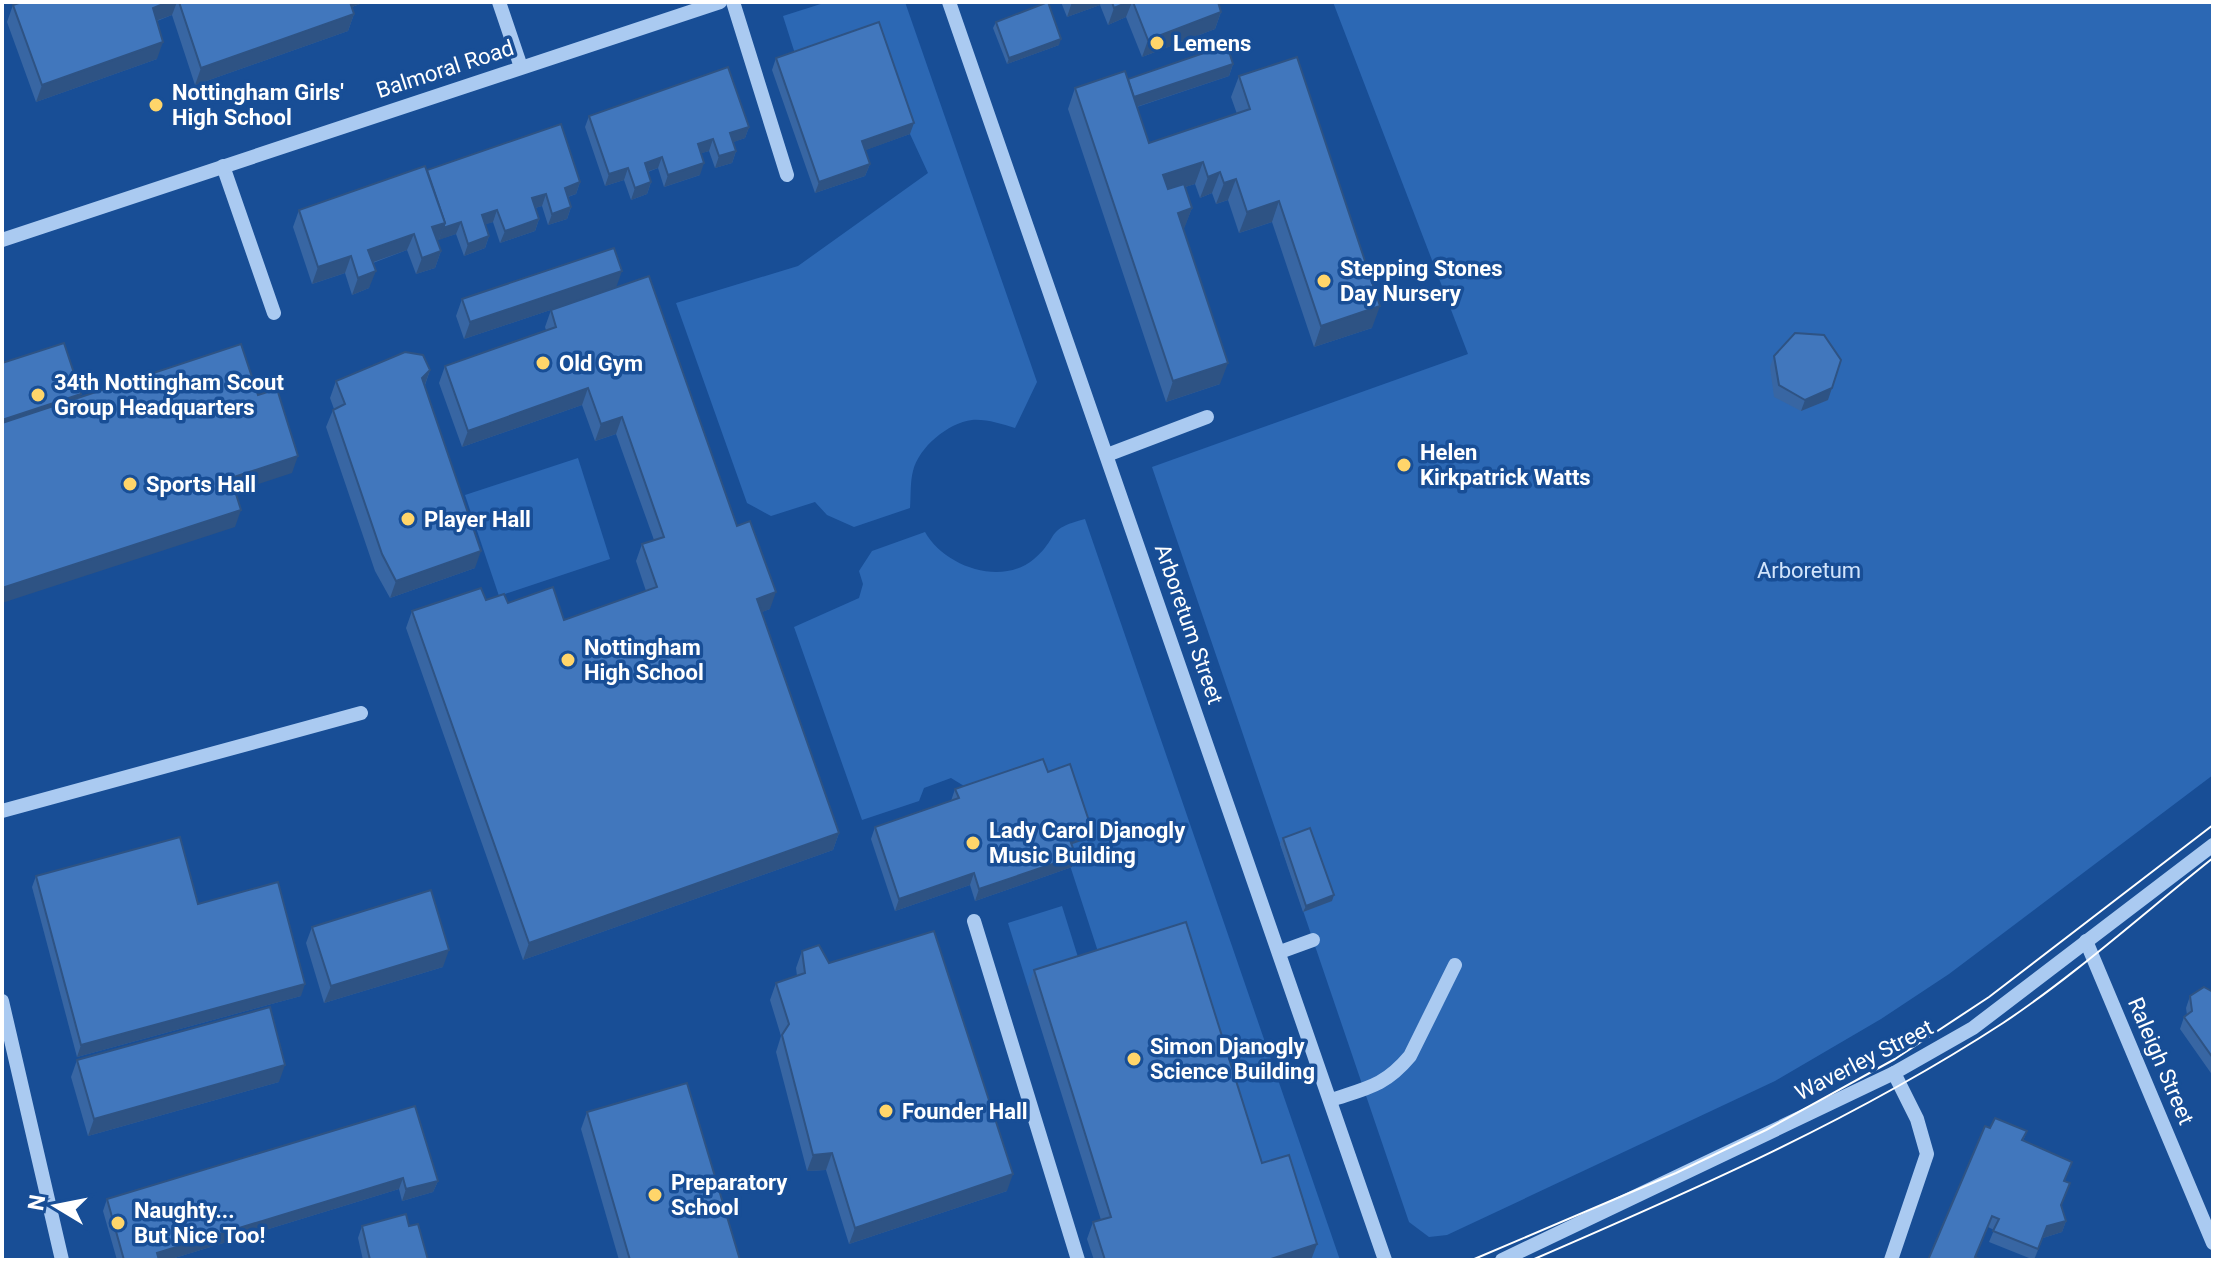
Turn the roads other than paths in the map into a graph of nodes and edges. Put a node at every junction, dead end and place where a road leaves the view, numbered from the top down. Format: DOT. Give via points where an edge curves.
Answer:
graph roads {
  1 [pos="499,2"];
  2 [pos="720,2"];
  3 [pos="733,2"];
  4 [pos="949,2"];
  5 [pos="521,67"];
  6 [pos="223,166"];
  7 [pos="787,175"];
  8 [pos="2,240"];
  9 [pos="274,313"];
  10 [pos="1207,417"];
  11 [pos="1107,455"];
  12 [pos="361,713"];
  13 [pos="2,811"];
  14 [pos="2213,845"];
  15 [pos="974,921"];
  16 [pos="1313,940"];
  17 [pos="2086,941"];
  18 [pos="1280,952"];
  19 [pos="1455,965"];
  20 [pos="2,1001"];
  21 [pos="1894,1073"];
  22 [pos="1331,1100"];
  23 [pos="2213,1243"];
  24 [pos="62,1260"];
  25 [pos="1078,1260"];
  26 [pos="1385,1260"];
  27 [pos="1502,1260"];
  28 [pos="1891,1260"];
  1 -- 5 [label="street"];
  2 -- 5 [label="street, Balmoral Road"];
  3 -- 7 [label="street"];
  4 -- 11 [label="street, Arboretum Street"];
  5 -- 6 [label="street, Balmoral Road"];
  6 -- 8 [label="street, Balmoral Road"];
  6 -- 9 [label="street"];
  10 -- 11 [label="street"];
  11 -- 18 [label="street, Arboretum Street"];
  12 -- 13 [label="street"];
  14 -- 17 [label="street, Waverley Street"];
  15 -- 25 [label="street"];
  16 -- 18 [label="street"];
  17 -- 21 [label="street, Waverley Street" via="1973,1028"];
  17 -- 23 [label="street, Raleigh Street"];
  18 -- 22 [label="street, Arboretum Street"];
  19 -- 22 [label="street" via="1400,1068 1388,1080"];
  20 -- 24 [label="street"];
  21 -- 27 [label="street, Waverley Street"];
  21 -- 28 [label="street" via="1927,1154"];
  22 -- 26 [label="street, Arboretum Street"];
}
